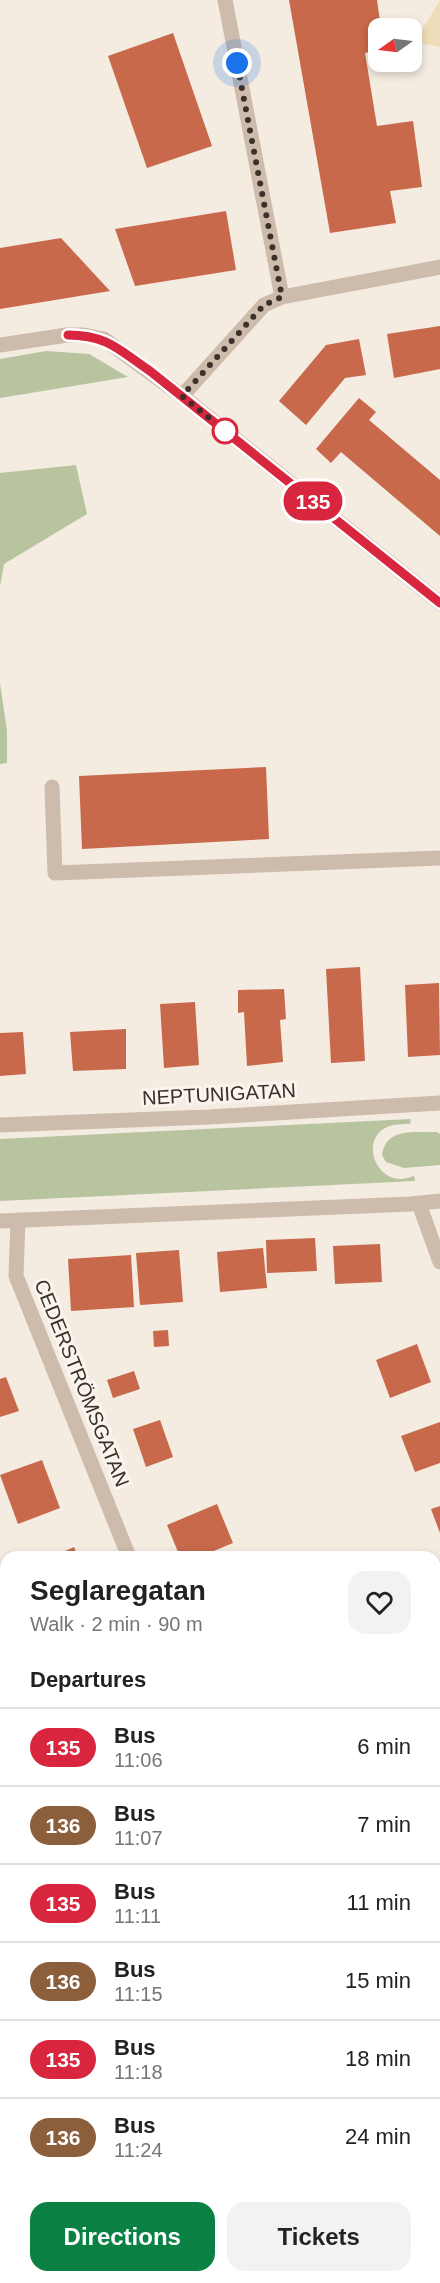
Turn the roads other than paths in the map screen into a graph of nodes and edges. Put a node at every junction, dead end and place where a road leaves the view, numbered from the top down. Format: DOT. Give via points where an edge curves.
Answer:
graph roads {
  1 [pos="225,0"];
  2 [pos="440,267"];
  3 [pos="282,297"];
  4 [pos="0,345"];
  5 [pos="182,396"];
  6 [pos="440,603"];
  7 [pos="52,788"];
  8 [pos="440,858"];
  9 [pos="440,1103"];
  10 [pos="0,1125"];
  11 [pos="440,1201"];
  12 [pos="419,1204"];
  13 [pos="18,1220"];
  14 [pos="0,1221"];
  15 [pos="440,1262"];
  16 [pos="127,1551"];
  1 -- 3 [label="street"];
  2 -- 3 [label="street"];
  3 -- 5 [label="street" via="264,305"];
  4 -- 5 [label="street" via="68,335 104,339"];
  5 -- 6 [label="street"];
  7 -- 8 [label="street" via="56,873"];
  9 -- 10 [label="street, NEPTUNIGATAN"];
  11 -- 12 [label="street"];
  12 -- 13 [label="street"];
  12 -- 15 [label="street"];
  13 -- 14 [label="street"];
  13 -- 16 [label="street, CEDERSTRÖMSGATAN" via="16,1276"];
}
